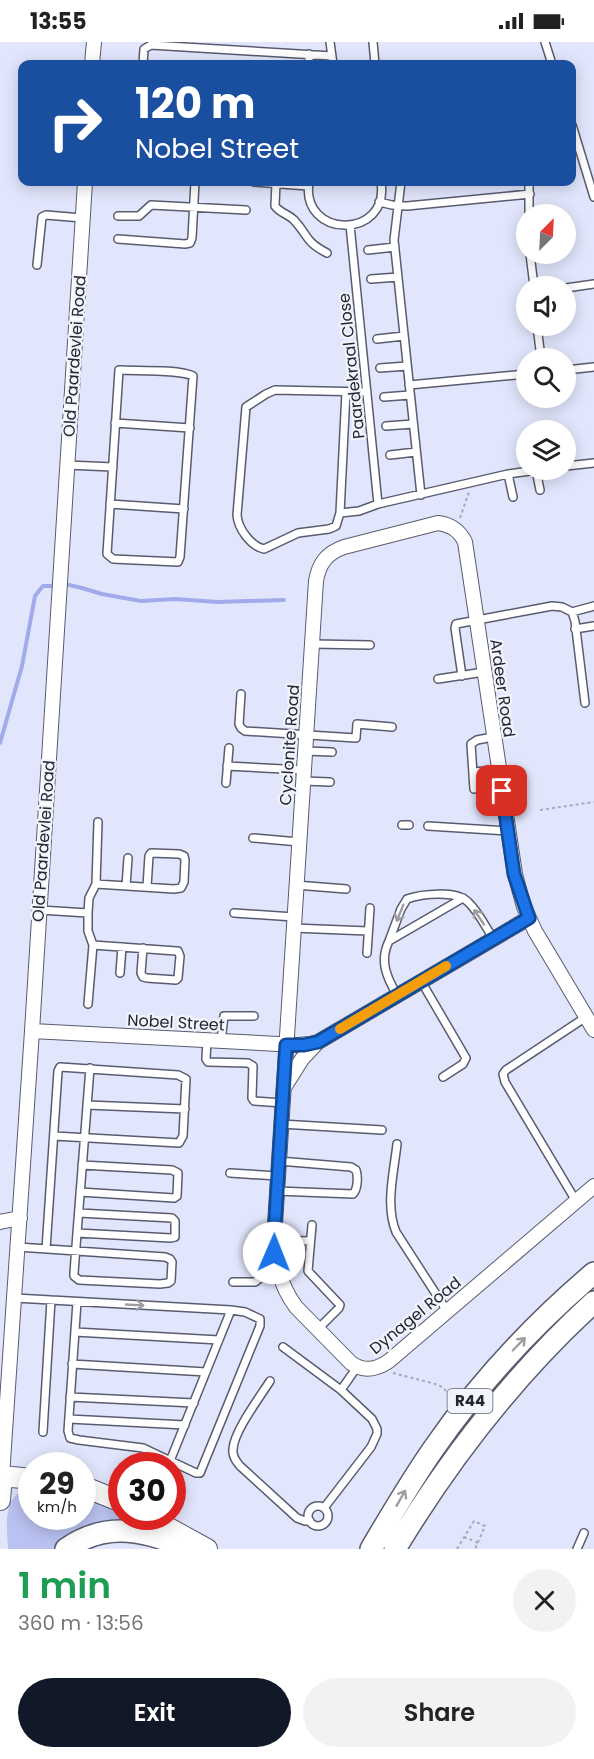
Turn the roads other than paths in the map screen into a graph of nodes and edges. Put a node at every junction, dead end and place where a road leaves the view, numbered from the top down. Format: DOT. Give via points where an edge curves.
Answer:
graph roads {
  1 [pos="94,42"];
  2 [pos="330,42"];
  3 [pos="373,42"];
  4 [pos="545,42"];
  5 [pos="309,54"];
  6 [pos="332,56"];
  7 [pos="92,60"];
  8 [pos="143,60"];
  9 [pos="309,60"];
  10 [pos="332,60"];
  11 [pos="375,60"];
  12 [pos="551,60"];
  13 [pos="576,142"];
  14 [pos="85,186"];
  15 [pos="195,186"];
  16 [pos="276,186"];
  17 [pos="309,186"];
  18 [pos="381,186"];
  19 [pos="400,186"];
  20 [pos="529,186"];
  21 [pos="530,194"];
  22 [pos="594,197"];
  23 [pos="379,202"];
  24 [pos="530,204"];
  25 [pos="398,206"];
  26 [pos="194,207"];
  27 [pos="246,210"];
  28 [pos="118,216"];
  29 [pos="82,218"];
  30 [pos="350,225"];
  31 [pos="118,239"];
  32 [pos="395,247"];
  33 [pos="368,250"];
  34 [pos="327,253"];
  35 [pos="37,265"];
  36 [pos="398,277"];
  37 [pos="371,279"];
  38 [pos="594,284"];
  39 [pos="576,287"];
  40 [pos="404,336"];
  41 [pos="377,339"];
  42 [pos="407,366"];
  43 [pos="594,367"];
  44 [pos="380,369"];
  45 [pos="576,369"];
  46 [pos="516,375"];
  47 [pos="409,385"];
  48 [pos="346,392"];
  49 [pos="367,392"];
  50 [pos="410,395"];
  51 [pos="384,397"];
  52 [pos="115,423"];
  53 [pos="413,424"];
  54 [pos="386,426"];
  55 [pos="190,428"];
  56 [pos="416,452"];
  57 [pos="390,455"];
  58 [pos="594,463"];
  59 [pos="67,465"];
  60 [pos="576,465"];
  61 [pos="113,467"];
  62 [pos="516,473"];
  63 [pos="508,474"];
  64 [pos="538,480"];
  65 [pos="540,490"];
  66 [pos="421,495"];
  67 [pos="513,497"];
  68 [pos="110,504"];
  69 [pos="378,504"];
  70 [pos="184,509"];
  71 [pos="340,513"];
  72 [pos="428,525"];
  73 [pos="594,606"];
  74 [pos="572,612"];
  75 [pos="476,620"];
  76 [pos="594,626"];
  77 [pos="575,629"];
  78 [pos="312,644"];
  79 [pos="370,645"];
  80 [pos="484,672"];
  81 [pos="462,675"];
  82 [pos="438,679"];
  83 [pos="241,694"];
  84 [pos="585,703"];
  85 [pos="392,727"];
  86 [pos="306,734"];
  87 [pos="494,737"];
  88 [pos="229,748"];
  89 [pos="305,751"];
  90 [pos="332,752"];
  91 [pos="227,766"];
  92 [pos="499,771"];
  93 [pos="473,772"];
  94 [pos="303,775"];
  95 [pos="330,782"];
  96 [pos="226,783"];
  97 [pos="474,789"];
  98 [pos="98,822"];
  99 [pos="428,826"];
  100 [pos="508,831"];
  101 [pos="253,838"];
  102 [pos="299,842"];
  103 [pos="128,858"];
  104 [pos="96,884"];
  105 [pos="126,885"];
  106 [pos="296,885"];
  107 [pos="147,887"];
  108 [pos="346,889"];
  109 [pos="462,898"];
  110 [pos="370,908"];
  111 [pos="39,910"];
  112 [pos="88,913"];
  113 [pos="234,913"];
  114 [pos="529,918"];
  115 [pos="294,922"];
  116 [pos="368,931"];
  117 [pos="493,938"];
  118 [pos="389,941"];
  119 [pos="93,945"];
  120 [pos="122,947"];
  121 [pos="143,948"];
  122 [pos="367,953"];
  123 [pos="120,973"];
  124 [pos="421,981"];
  125 [pos="397,995"];
  126 [pos="88,1004"];
  127 [pos="254,1016"];
  128 [pos="586,1017"];
  129 [pos="594,1030"];
  130 [pos="32,1031"];
  131 [pos="207,1040"];
  132 [pos="221,1041"];
  133 [pos="318,1042"];
  134 [pos="286,1045"];
  135 [pos="90,1068"];
  136 [pos="443,1077"];
  137 [pos="284,1088"];
  138 [pos="283,1103"];
  139 [pos="87,1105"];
  140 [pos="185,1109"];
  141 [pos="281,1124"];
  142 [pos="382,1130"];
  143 [pos="54,1136"];
  144 [pos="84,1138"];
  145 [pos="397,1144"];
  146 [pos="279,1161"];
  147 [pos="82,1165"];
  148 [pos="230,1173"];
  149 [pos="278,1176"];
  150 [pos="594,1186"];
  151 [pos="277,1191"];
  152 [pos="80,1192"];
  153 [pos="576,1201"];
  154 [pos="79,1213"];
  155 [pos="20,1218"];
  156 [pos="0,1222"];
  157 [pos="312,1225"];
  158 [pos="77,1233"];
  159 [pos="274,1240"];
  160 [pos="310,1241"];
  161 [pos="18,1247"];
  162 [pos="46,1249"];
  163 [pos="76,1251"];
  164 [pos="277,1265"];
  165 [pos="594,1273"];
  166 [pos="233,1282"];
  167 [pos="15,1298"];
  168 [pos="51,1300"];
  169 [pos="77,1302"];
  170 [pos="594,1302"];
  171 [pos="231,1310"];
  172 [pos="447,1311"];
  173 [pos="317,1329"];
  174 [pos="75,1332"];
  175 [pos="219,1340"];
  176 [pos="283,1347"];
  177 [pos="72,1364"];
  178 [pos="357,1367"];
  179 [pos="206,1372"];
  180 [pos="270,1382"];
  181 [pos="341,1390"];
  182 [pos="70,1397"];
  183 [pos="194,1403"];
  184 [pos="69,1419"];
  185 [pos="185,1425"];
  186 [pos="477,1427"];
  187 [pos="43,1432"];
  188 [pos="151,1452"];
  189 [pos="174,1452"];
  190 [pos="186,1468"];
  191 [pos="2,1476"];
  192 [pos="18,1478"];
  193 [pos="0,1500"];
  194 [pos="324,1508"];
  195 [pos="310,1521"];
  196 [pos="172,1530"];
  197 [pos="584,1533"];
  198 [pos="66,1549"];
  199 [pos="192,1549"];
  200 [pos="207,1549"];
  201 [pos="371,1549"];
  202 [pos="395,1549"];
  203 [pos="410,1549"];
  204 [pos="577,1549"];
  1 -- 7 [label="street"];
  2 -- 6 [label="lane"];
  3 -- 11 [label="lane"];
  4 -- 12 [label="lane"];
  5 -- 6 [label="lane"];
  5 -- 8 [label="lane" via="151,45 143,51"];
  5 -- 9 [label="lane"];
  6 -- 10 [label="lane"];
  13 -- 22 [label="lane"];
  14 -- 29 [label="street, Old Paardevlei Road"];
  15 -- 26 [label="lane"];
  16 -- 34 [label="lane" via="277,209 293,219 310,243"];
  17 -- 30 [label="lane" via="310,200 317,213 329,222"];
  18 -- 23 [label="lane"];
  19 -- 25 [label="lane"];
  20 -- 21 [label="lane"];
  21 -- 24 [label="lane"];
  21 -- 25 [label="lane"];
  23 -- 25 [label="lane"];
  23 -- 30 [label="lane" via="369,216"];
  25 -- 32 [label="lane"];
  26 -- 27 [label="lane"];
  26 -- 28 [label="lane" via="151,205 139,216"];
  26 -- 31 [label="lane" via="189,243"];
  29 -- 35 [label="lane" via="42,217"];
  29 -- 59 [label="street, Old Paardevlei Road"];
  30 -- 49 [label="lane, Paardekraal Close"];
  32 -- 33 [label="lane"];
  32 -- 36 [label="lane"];
  36 -- 37 [label="lane"];
  36 -- 40 [label="lane"];
  38 -- 39 [label="lane"];
  40 -- 41 [label="lane"];
  40 -- 42 [label="lane"];
  42 -- 44 [label="lane"];
  42 -- 47 [label="lane"];
  43 -- 45 [label="lane"];
  46 -- 47 [label="lane"];
  47 -- 50 [label="lane"];
  48 -- 49 [label="lane"];
  48 -- 71 [label="lane"];
  48 -- 71 [label="lane" via="275,390 248,405 237,515 252,542 264,549 298,533 333,528"];
  49 -- 69 [label="lane, Paardekraal Close"];
  50 -- 51 [label="lane"];
  50 -- 53 [label="lane"];
  52 -- 55 [label="lane"];
  52 -- 55 [label="lane" via="119,370 175,372 194,378"];
  52 -- 61 [label="lane"];
  53 -- 54 [label="lane"];
  53 -- 56 [label="lane"];
  55 -- 70 [label="lane"];
  56 -- 57 [label="lane"];
  56 -- 66 [label="lane"];
  58 -- 60 [label="lane"];
  59 -- 61 [label="lane"];
  59 -- 111 [label="street, Old Paardevlei Road"];
  61 -- 68 [label="lane"];
  62 -- 63 [label="lane"];
  63 -- 66 [label="lane"];
  63 -- 67 [label="lane"];
  64 -- 65 [label="lane"];
  66 -- 69 [label="lane"];
  68 -- 70 [label="lane"];
  68 -- 70 [label="lane" via="109,556 151,562 179,560"];
  69 -- 71 [label="lane"];
  72 -- 75 [label="street, Ardeer Road" via="447,524 465,542"];
  72 -- 78 [label="street, Cyclonite Road" via="344,547 325,558 316,581"];
  73 -- 74 [label="lane"];
  74 -- 75 [label="lane" via="552,606"];
  74 -- 77 [label="lane"];
  75 -- 80 [label="street, Ardeer Road"];
  75 -- 81 [label="lane" via="455,626"];
  76 -- 77 [label="lane"];
  77 -- 84 [label="lane"];
  78 -- 79 [label="lane"];
  78 -- 86 [label="street, Cyclonite Road"];
  80 -- 81 [label="lane"];
  80 -- 87 [label="street, Ardeer Road"];
  81 -- 82 [label="lane"];
  83 -- 86 [label="lane" via="239,724 243,730"];
  85 -- 86 [label="lane" via="357,724 356,738"];
  86 -- 89 [label="street, Cyclonite Road"];
  87 -- 92 [label="street, Ardeer Road"];
  87 -- 93 [label="lane" via="472,742"];
  88 -- 91 [label="lane"];
  89 -- 90 [label="lane"];
  89 -- 94 [label="street, Cyclonite Road"];
  91 -- 94 [label="lane"];
  91 -- 96 [label="lane"];
  92 -- 93 [label="lane"];
  92 -- 100 [label="street, Ardeer Road"];
  93 -- 97 [label="lane"];
  94 -- 95 [label="lane"];
  94 -- 102 [label="street, Cyclonite Road"];
  98 -- 104 [label="lane"];
  99 -- 100 [label="lane"];
  100 -- 114 [label="street, Ardeer Road" via="514,874"];
  101 -- 102 [label="lane"];
  102 -- 106 [label="street, Cyclonite Road"];
  103 -- 105 [label="lane"];
  104 -- 105 [label="lane"];
  104 -- 112 [label="lane" via="89,898"];
  105 -- 107 [label="lane"];
  106 -- 108 [label="lane"];
  106 -- 115 [label="street, Cyclonite Road"];
  107 -- 107 [label="lane" via="150,853 184,856 181,888"];
  117 -- 109 [label="lane, one-way" via="470,903"];
  109 -- 118 [label="lane"];
  109 -- 118 [label="lane, one-way" via="437,894 407,899"];
  110 -- 116 [label="lane"];
  111 -- 112 [label="lane"];
  111 -- 130 [label="street, Old Paardevlei Road"];
  112 -- 119 [label="lane"];
  113 -- 115 [label="lane"];
  114 -- 117 [label="street, Nobel Street"];
  114 -- 128 [label="street"];
  115 -- 116 [label="lane"];
  115 -- 134 [label="street, Cyclonite Road"];
  116 -- 122 [label="lane"];
  117 -- 124 [label="street, Nobel Street"];
  118 -- 125 [label="lane" via="386,974"];
  119 -- 120 [label="lane"];
  119 -- 126 [label="lane"];
  120 -- 121 [label="lane"];
  120 -- 123 [label="lane"];
  121 -- 121 [label="lane" via="143,977 178,978 179,952"];
  124 -- 125 [label="street, Nobel Street"];
  124 -- 136 [label="lane" via="466,1058 464,1064"];
  125 -- 133 [label="street, Nobel Street"];
  127 -- 132 [label="lane" via="224,1016"];
  128 -- 129 [label="street"];
  128 -- 153 [label="lane" via="506,1070 503,1076"];
  130 -- 131 [label="street, Nobel Street"];
  130 -- 155 [label="street, Old Paardevlei Road"];
  131 -- 132 [label="street, Nobel Street"];
  131 -- 138 [label="lane" via="208,1062 254,1066 254,1101"];
  132 -- 134 [label="street, Nobel Street"];
  133 -- 134 [label="street, Nobel Street"];
  133 -- 137 [label="street, Nobel Street"];
  134 -- 137 [label="street, Dynagel Road"];
  135 -- 139 [label="lane"];
  135 -- 140 [label="lane" via="184,1077"];
  135 -- 143 [label="lane" via="59,1068"];
  137 -- 138 [label="street, Dynagel Road"];
  138 -- 141 [label="street, Dynagel Road"];
  139 -- 140 [label="lane"];
  139 -- 144 [label="lane"];
  140 -- 144 [label="lane" via="179,1143"];
  141 -- 142 [label="lane"];
  141 -- 146 [label="street, Dynagel Road"];
  143 -- 144 [label="lane"];
  143 -- 162 [label="lane"];
  144 -- 147 [label="lane"];
  145 -- 172 [label="lane" via="392,1222"];
  146 -- 149 [label="street, Dynagel Road"];
  146 -- 151 [label="lane" via="351,1167 357,1174 353,1194"];
  147 -- 152 [label="lane"];
  147 -- 152 [label="lane" via="172,1170 178,1173 178,1192 174,1198"];
  148 -- 149 [label="lane"];
  149 -- 151 [label="street, Dynagel Road"];
  150 -- 153 [label="street, Dynagel Road"];
  151 -- 159 [label="street, Dynagel Road"];
  152 -- 154 [label="lane"];
  153 -- 172 [label="street, Dynagel Road"];
  154 -- 158 [label="lane"];
  154 -- 158 [label="lane" via="172,1218 176,1222 175,1237"];
  155 -- 156 [label="street"];
  155 -- 161 [label="street, Old Paardevlei Road"];
  157 -- 160 [label="lane"];
  158 -- 163 [label="lane"];
  159 -- 160 [label="lane"];
  159 -- 164 [label="street, Dynagel Road"];
  160 -- 173 [label="lane" via="308,1271 340,1305"];
  161 -- 162 [label="lane"];
  161 -- 167 [label="street, Old Paardevlei Road"];
  162 -- 163 [label="lane"];
  163 -- 163 [label="lane" via="167,1258 172,1262 171,1281 160,1284 80,1280 74,1276"];
  164 -- 166 [label="lane" via="255,1282"];
  164 -- 173 [label="street, Dynagel Road" via="290,1299"];
  201 -- 165 [label="main road, R44, one-way" via="406,1489 465,1406 514,1350"];
  167 -- 168 [label="lane"];
  167 -- 191 [label="street, Old Paardevlei Road"];
  168 -- 169 [label="lane"];
  168 -- 187 [label="lane"];
  169 -- 171 [label="lane, one-way"];
  169 -- 174 [label="lane"];
  170 -- 186 [label="main road, R44" via="528,1367"];
  171 -- 175 [label="lane"];
  171 -- 190 [label="lane" via="251,1314 261,1322 202,1471"];
  172 -- 178 [label="street, Dynagel Road" via="382,1366"];
  173 -- 178 [label="street, Dynagel Road"];
  174 -- 175 [label="lane"];
  174 -- 177 [label="lane"];
  175 -- 179 [label="lane"];
  176 -- 181 [label="lane"];
  177 -- 179 [label="lane"];
  177 -- 182 [label="lane"];
  178 -- 181 [label="lane"];
  179 -- 183 [label="lane"];
  180 -- 195 [label="lane" via="239,1432 234,1458 297,1518"];
  181 -- 194 [label="lane" via="372,1419 377,1434"];
  182 -- 183 [label="lane"];
  182 -- 184 [label="lane"];
  183 -- 185 [label="lane"];
  184 -- 185 [label="lane"];
  184 -- 188 [label="lane" via="68,1435 73,1439"];
  185 -- 189 [label="lane"];
  186 -- 202 [label="main road, R44"];
  186 -- 203 [label="main road" via="467,1457"];
  191 -- 192 [label="street"];
  191 -- 193 [label="street, Old Paardevlei Road"];
  194 -- 195 [label="lane" via="310,1510"];
  194 -- 195 [label="lane" via="328,1514 326,1521 320,1525"];
  196 -- 200 [label="street"];
  197 -- 204 [label="lane"];
  198 -- 199 [label="main road" via="93,1534 117,1530 137,1531"];
}
